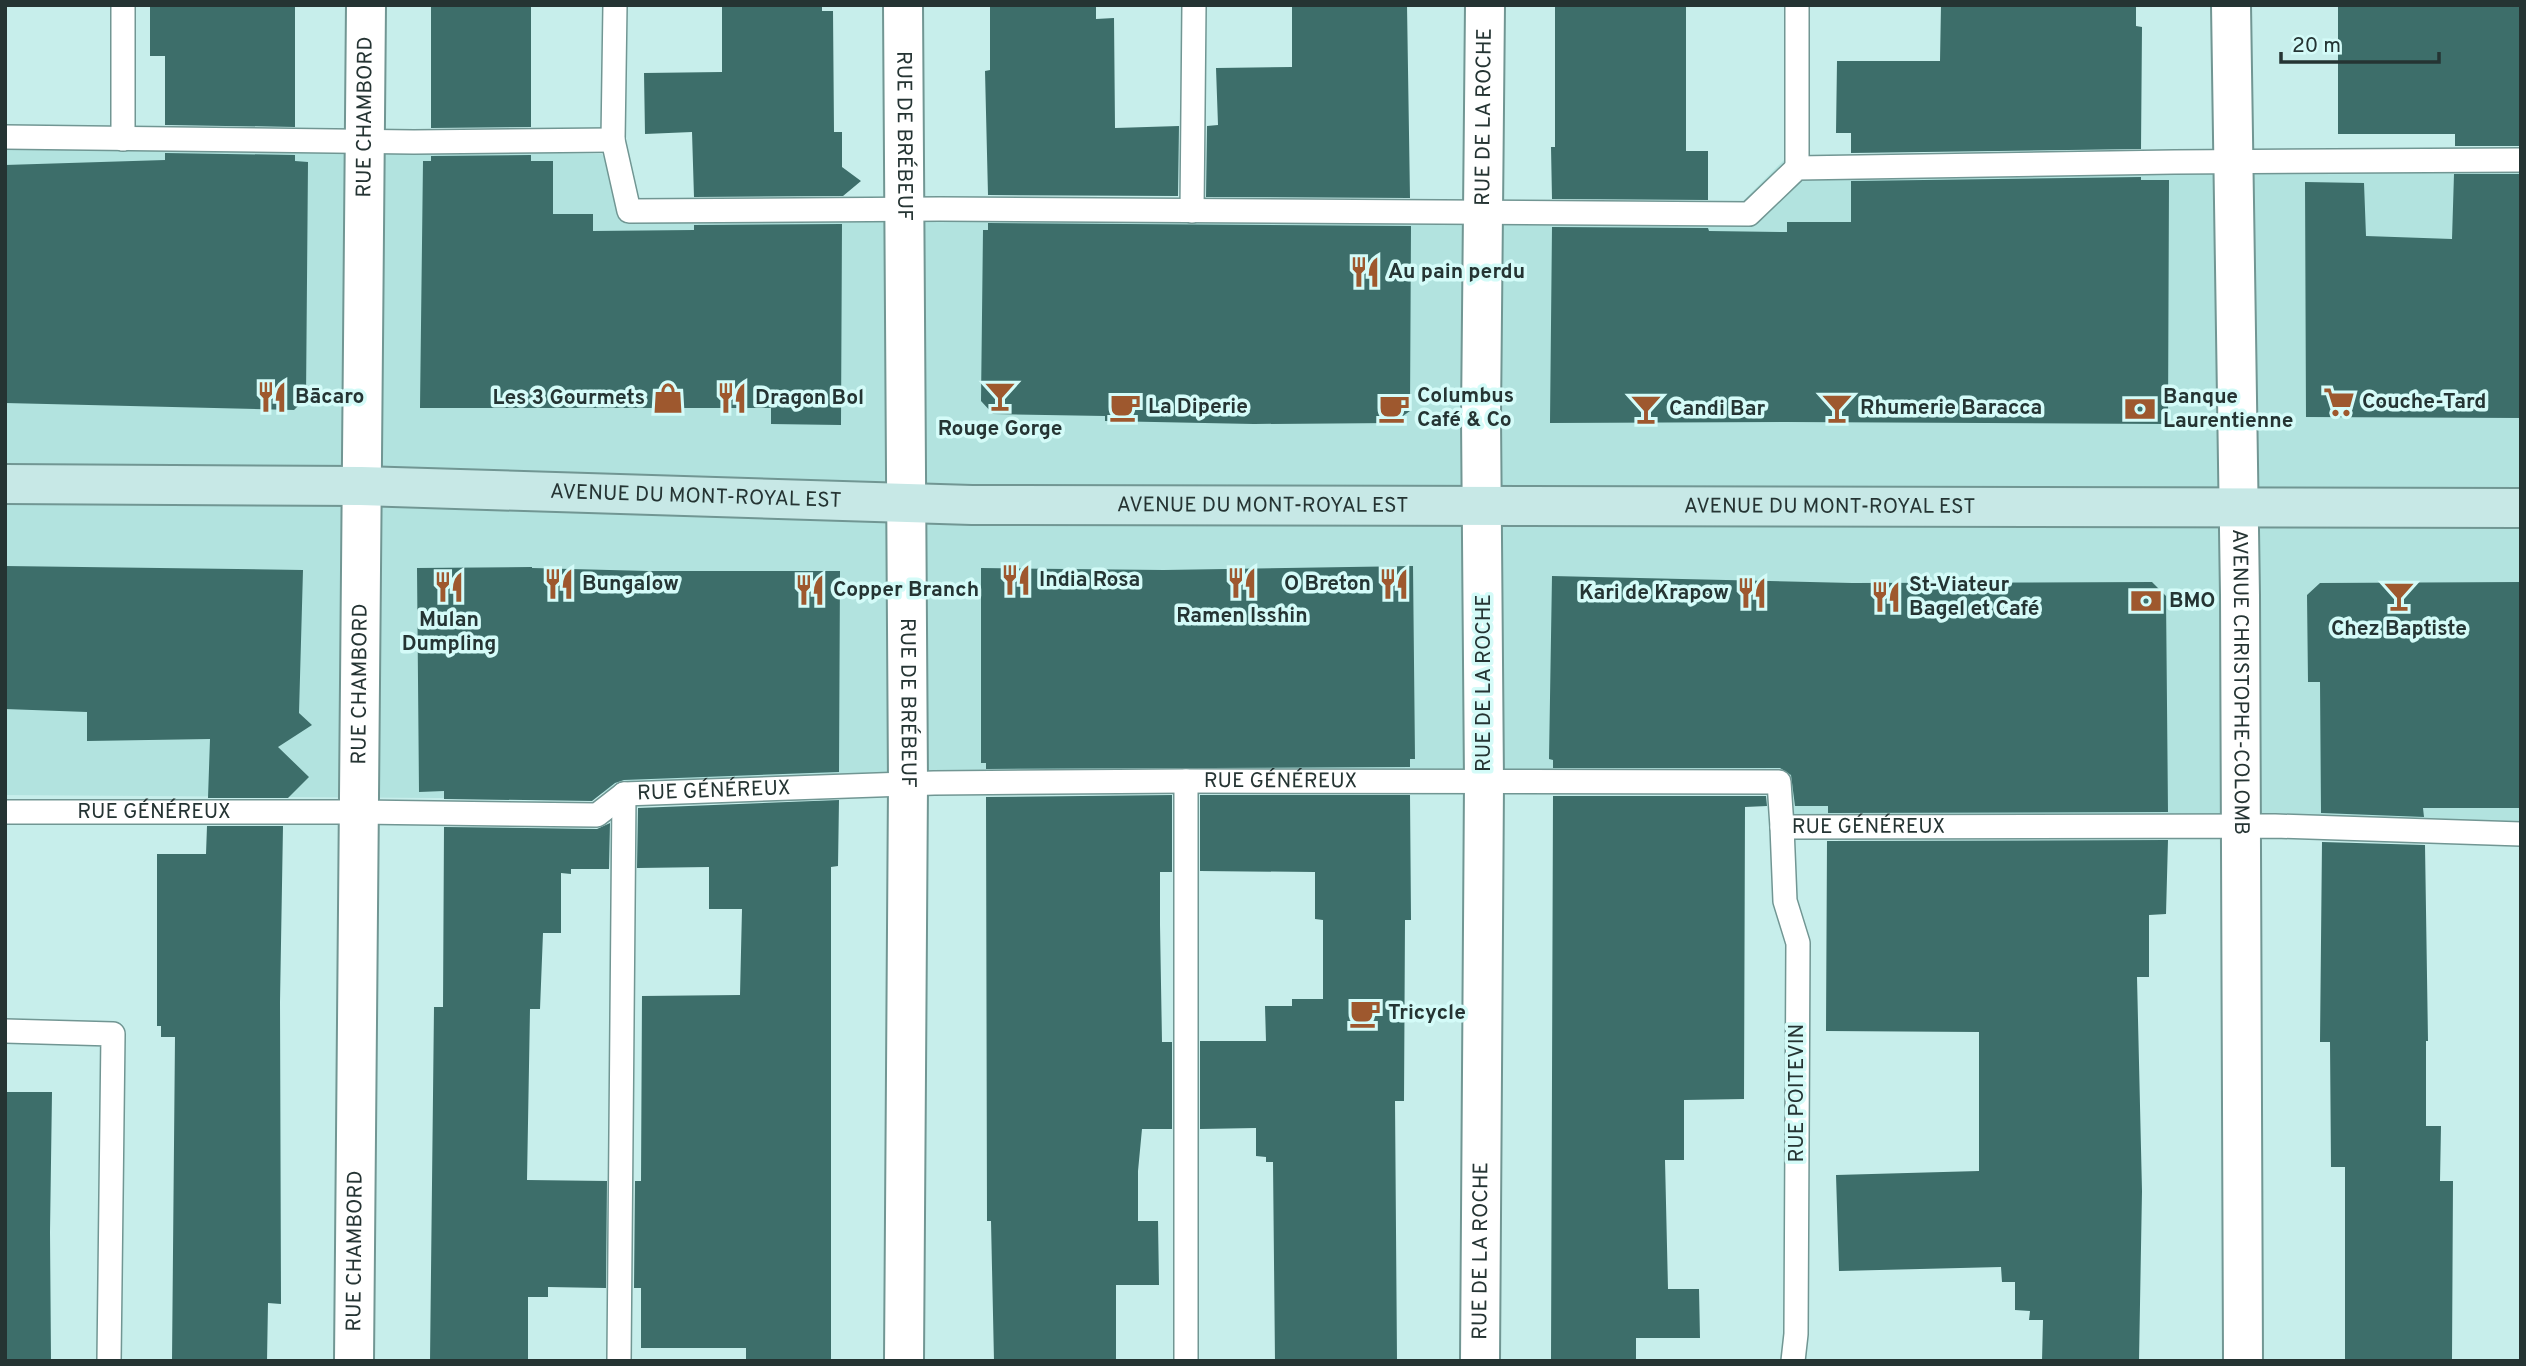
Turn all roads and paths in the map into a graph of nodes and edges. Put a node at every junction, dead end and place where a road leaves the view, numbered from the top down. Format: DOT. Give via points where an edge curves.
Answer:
graph roads {
  1 [pos="123,5"];
  2 [pos="366,5"];
  3 [pos="615,5"];
  4 [pos="903,5"];
  5 [pos="1194,5"];
  6 [pos="1485,5"];
  7 [pos="1797,5"];
  8 [pos="2231,5"];
  9 [pos="5,137"];
  10 [pos="122,139"];
  11 [pos="365,140"];
  12 [pos="613,140"];
  13 [pos="2521,160"];
  14 [pos="2233,161"];
  15 [pos="1797,169"];
  16 [pos="903,210"];
  17 [pos="1192,211"];
  18 [pos="1485,211"];
  19 [pos="5,484"];
  20 [pos="361,486"];
  21 [pos="906,504"];
  22 [pos="1483,505"];
  23 [pos="2239,507"];
  24 [pos="2521,508"];
  25 [pos="1186,781"];
  26 [pos="1484,783"];
  27 [pos="908,784"];
  28 [pos="624,794"];
  29 [pos="5,812"];
  30 [pos="359,812"];
  31 [pos="2241,826"];
  32 [pos="1782,827"];
  33 [pos="2521,835"];
  34 [pos="5,1031"];
  35 [pos="109,1361"];
  36 [pos="354,1361"];
  37 [pos="619,1361"];
  38 [pos="904,1361"];
  39 [pos="1186,1361"];
  40 [pos="1480,1361"];
  41 [pos="1793,1361"];
  42 [pos="2243,1361"];
  1 -- 10 [label="lane"];
  2 -- 11 [label="street, RUE CHAMBORD"];
  3 -- 12 [label="lane"];
  4 -- 16 [label="street, RUE DE BRÉBEUF"];
  5 -- 17 [label="lane"];
  6 -- 18 [label="street, RUE DE LA ROCHE"];
  7 -- 15 [label="lane"];
  8 -- 14 [label="street, AVENUE CHRISTOPHE-COLOMB"];
  9 -- 10 [label="lane"];
  10 -- 11 [label="lane"];
  11 -- 12 [label="lane"];
  11 -- 20 [label="street, RUE CHAMBORD"];
  12 -- 16 [label="lane" via="629,211"];
  13 -- 14 [label="lane"];
  14 -- 15 [label="lane"];
  14 -- 23 [label="street, AVENUE CHRISTOPHE-COLOMB"];
  15 -- 18 [label="lane" via="1749,214"];
  16 -- 17 [label="lane"];
  16 -- 21 [label="street, RUE DE BRÉBEUF"];
  17 -- 18 [label="lane"];
  18 -- 22 [label="street, RUE DE LA ROCHE"];
  19 -- 20 [label="main road, AVENUE DU MONT-ROYAL EST"];
  20 -- 21 [label="main road, AVENUE DU MONT-ROYAL EST"];
  20 -- 30 [label="street, RUE CHAMBORD"];
  21 -- 22 [label="main road, AVENUE DU MONT-ROYAL EST"];
  21 -- 27 [label="street, RUE DE BRÉBEUF"];
  22 -- 23 [label="main road, AVENUE DU MONT-ROYAL EST"];
  22 -- 26 [label="street, RUE DE LA ROCHE"];
  23 -- 24 [label="main road, AVENUE DU MONT-ROYAL EST"];
  23 -- 31 [label="street, AVENUE CHRISTOPHE-COLOMB"];
  25 -- 26 [label="lane, RUE GÉNÉREUX"];
  25 -- 27 [label="lane, RUE GÉNÉREUX"];
  25 -- 39 [label="lane"];
  26 -- 32 [label="lane, RUE GÉNÉREUX" via="1779,782"];
  26 -- 40 [label="street, RUE DE LA ROCHE"];
  27 -- 28 [label="lane, RUE GÉNÉREUX"];
  27 -- 38 [label="street, RUE DE BRÉBEUF"];
  28 -- 30 [label="lane, RUE GÉNÉREUX" via="597,815"];
  28 -- 37 [label="lane"];
  29 -- 30 [label="lane, RUE GÉNÉREUX"];
  30 -- 36 [label="street, RUE CHAMBORD"];
  31 -- 32 [label="lane, RUE GÉNÉREUX"];
  31 -- 33 [label="lane, RUE GÉNÉREUX"];
  31 -- 42 [label="street, AVENUE CHRISTOPHE-COLOMB"];
  32 -- 41 [label="lane, RUE POITEVIN" via="1785,901 1798,943"];
  34 -- 35 [label="lane" via="113,1034"];
}
